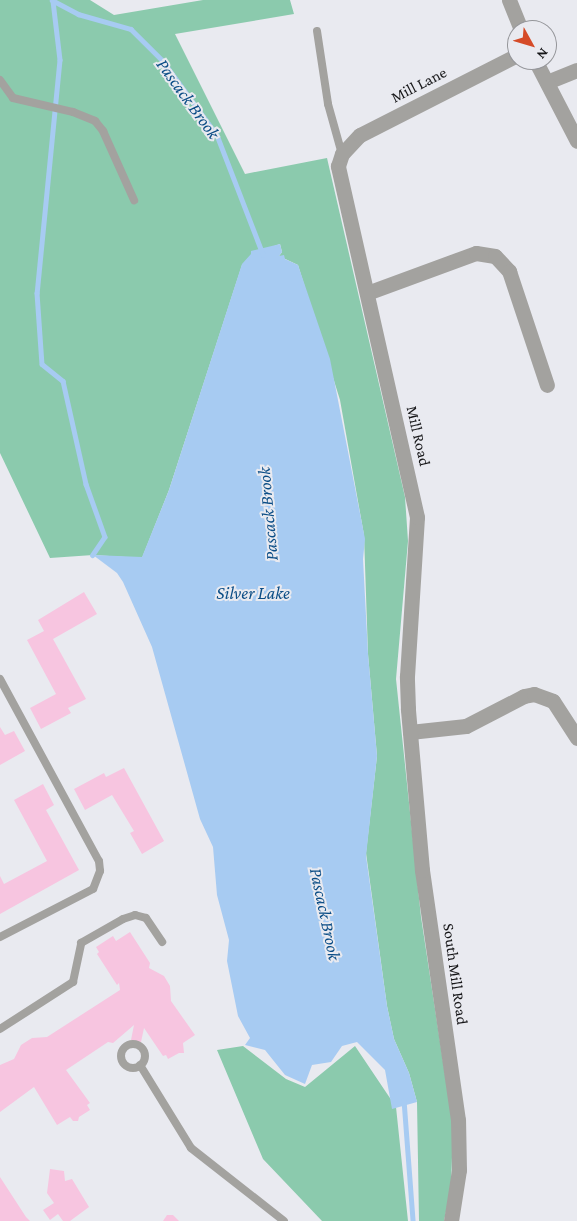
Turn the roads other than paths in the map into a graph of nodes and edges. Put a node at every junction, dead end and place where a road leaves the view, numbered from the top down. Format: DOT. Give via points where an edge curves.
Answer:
graph roads {
  1 [pos="509,0"];
  2 [pos="517,20"];
  3 [pos="317,32"];
  4 [pos="507,60"];
  5 [pos="540,70"];
  6 [pos="577,70"];
  7 [pos="0,80"];
  8 [pos="547,82"];
  9 [pos="577,141"];
  10 [pos="342,154"];
  11 [pos="134,200"];
  12 [pos="367,293"];
  13 [pos="547,385"];
  14 [pos="0,678"];
  15 [pos="410,732"];
  16 [pos="577,738"];
  17 [pos="0,937"];
  18 [pos="162,942"];
  19 [pos="0,1029"];
  20 [pos="140,1065"];
  21 [pos="284,1221"];
  22 [pos="451,1221"];
  1 -- 2 [label="street"];
  3 -- 10 [label="lane" via="328,104"];
  4 -- 10 [label="street, Mill Lane" via="360,135"];
  5 -- 8 [label="street"];
  6 -- 8 [label="street"];
  7 -- 11 [label="lane" via="13,98 73,112 95,121 103,131"];
  8 -- 9 [label="street"];
  10 -- 12 [label="street, Mill Road" via="338,166 339,181"];
  12 -- 13 [label="street" via="476,253 495,256 509,271"];
  12 -- 15 [label="street, Mill Road" via="417,517 407,676"];
  14 -- 17 [label="lane" via="99,861 100,871 93,889"];
  15 -- 16 [label="street" via="466,726 534,694 553,700"];
  15 -- 22 [label="street, South Mill Road" via="422,870 459,1134"];
  18 -- 19 [label="lane" via="146,918 135,915 123,919 81,943 73,982"];
  20 -- 21 [label="lane" via="192,1148"];
}
